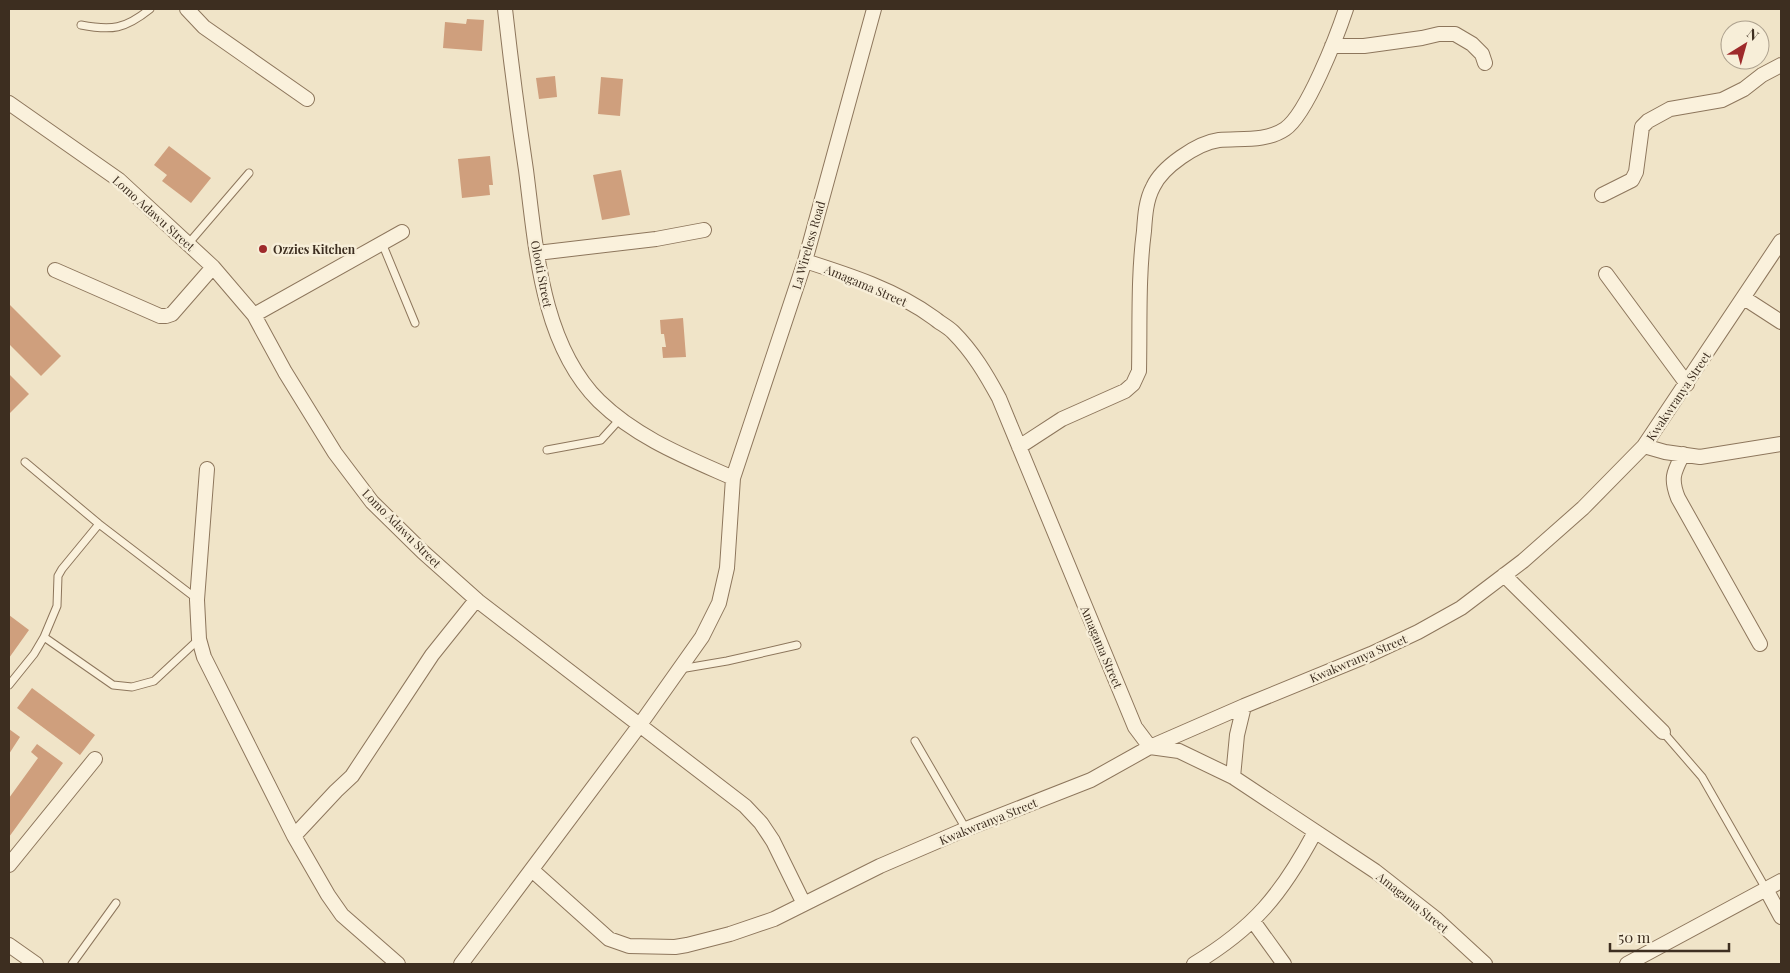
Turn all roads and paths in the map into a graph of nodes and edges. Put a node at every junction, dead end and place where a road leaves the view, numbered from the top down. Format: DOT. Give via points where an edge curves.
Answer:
graph roads {
  1 [pos="150,9"];
  2 [pos="187,9"];
  3 [pos="505,9"];
  4 [pos="874,9"];
  5 [pos="1346,9"];
  6 [pos="81,25"];
  7 [pos="1332,46"];
  8 [pos="1485,63"];
  9 [pos="1781,66"];
  10 [pos="307,98"];
  11 [pos="9,103"];
  12 [pos="249,173"];
  13 [pos="1602,195"];
  14 [pos="704,230"];
  15 [pos="402,232"];
  16 [pos="1781,241"];
  17 [pos="382,243"];
  18 [pos="188,244"];
  19 [pos="537,253"];
  20 [pos="804,260"];
  21 [pos="213,267"];
  22 [pos="55,270"];
  23 [pos="1606,274"];
  24 [pos="1744,298"];
  25 [pos="254,315"];
  26 [pos="415,322"];
  27 [pos="1781,322"];
  28 [pos="1686,384"];
  29 [pos="620,419"];
  30 [pos="1781,444"];
  31 [pos="1644,446"];
  32 [pos="1018,447"];
  33 [pos="547,450"];
  34 [pos="1683,454"];
  35 [pos="25,462"];
  36 [pos="206,468"];
  37 [pos="733,478"];
  38 [pos="99,524"];
  39 [pos="1504,575"];
  40 [pos="197,600"];
  41 [pos="476,600"];
  42 [pos="44,637"];
  43 [pos="199,639"];
  44 [pos="1760,644"];
  45 [pos="798,645"];
  46 [pos="680,669"];
  47 [pos="9,684"];
  48 [pos="1244,706"];
  49 [pos="639,726"];
  50 [pos="1663,732"];
  51 [pos="915,741"];
  52 [pos="1150,747"];
  53 [pos="95,759"];
  54 [pos="1233,777"];
  55 [pos="966,829"];
  56 [pos="1315,832"];
  57 [pos="294,836"];
  58 [pos="9,865"];
  59 [pos="532,870"];
  60 [pos="1781,881"];
  61 [pos="1766,889"];
  62 [pos="116,903"];
  63 [pos="804,904"];
  64 [pos="1781,917"];
  65 [pos="1253,921"];
  66 [pos="9,945"];
  67 [pos="1649,959"];
  68 [pos="36,964"];
  69 [pos="72,964"];
  70 [pos="398,964"];
  71 [pos="461,964"];
  72 [pos="1194,964"];
  73 [pos="1284,964"];
  74 [pos="1485,964"];
  75 [pos="1628,964"];
  1 -- 6 [label="lane" via="135,21 121,26 98,28"];
  2 -- 10 [label="street" via="204,27"];
  3 -- 19 [label="street, Olooti Street"];
  4 -- 20 [label="street, La Wireless Road"];
  5 -- 7 [label="street"];
  7 -- 8 [label="street" via="1364,46 1455,34 1472,44 1482,54"];
  7 -- 32 [label="street" via="1314,87 1286,129 1264,137 1206,144 1160,175 1146,206 1141,252 1137,377 1125,391 1062,419"];
  9 -- 13 [label="street" via="1722,100 1670,109 1648,120 1642,127 1632,180"];
  11 -- 18 [label="street, Lomo Adawu Street" via="119,180"];
  12 -- 18 [label="lane"];
  14 -- 19 [label="street"];
  15 -- 17 [label="street"];
  16 -- 24 [label="street, Kwakwranya Street"];
  17 -- 25 [label="street"];
  17 -- 26 [label="lane"];
  18 -- 21 [label="street, Lomo Adawu Street"];
  19 -- 29 [label="street, Olooti Street" via="547,307 564,350 598,400"];
  20 -- 32 [label="street, Amagama Street" via="895,295 952,331 981,365 999,398"];
  20 -- 37 [label="street, La Wireless Road"];
  21 -- 22 [label="street" via="172,314 166,316"];
  21 -- 25 [label="street, Lomo Adawu Street"];
  23 -- 28 [label="street"];
  24 -- 27 [label="street"];
  24 -- 28 [label="street, Kwakwranya Street"];
  25 -- 41 [label="street, Lomo Adawu Street" via="335,452 372,502"];
  28 -- 31 [label="street, Kwakwranya Street"];
  29 -- 33 [label="lane" via="601,440"];
  29 -- 37 [label="street, Olooti Street" via="656,443"];
  30 -- 34 [label="street" via="1700,456"];
  31 -- 34 [label="street"];
  31 -- 39 [label="street, Kwakwranya Street" via="1583,508"];
  32 -- 52 [label="street, Amagama Street" via="1135,727"];
  34 -- 44 [label="street" via="1673,474 1678,498"];
  35 -- 38 [label="lane"];
  36 -- 40 [label="street"];
  37 -- 46 [label="street, La Wireless Road" via="727,568 719,603 702,638"];
  38 -- 40 [label="lane"];
  38 -- 42 [label="lane" via="58,576 57,606"];
  39 -- 48 [label="street, Kwakwranya Street" via="1461,608 1418,632"];
  39 -- 50 [label="street"];
  40 -- 43 [label="street"];
  41 -- 49 [label="street, Lomo Adawu Street"];
  41 -- 57 [label="street" via="432,655 352,776"];
  42 -- 43 [label="lane" via="113,685 132,687 154,681"];
  42 -- 47 [label="lane"];
  43 -- 57 [label="street" via="204,657"];
  45 -- 46 [label="lane"];
  46 -- 49 [label="street, La Wireless Road"];
  48 -- 52 [label="street, Kwakwranya Street"];
  48 -- 54 [label="street"];
  49 -- 59 [label="street, La Wireless Road"];
  49 -- 63 [label="street, Lomo Adawu Street" via="745,806 773,841"];
  50 -- 61 [label="lane" via="1702,777"];
  51 -- 55 [label="lane"];
  52 -- 54 [label="street, Amagama Street" via="1179,751"];
  52 -- 55 [label="street, Kwakwranya Street" via="1091,780"];
  53 -- 58 [label="street"];
  54 -- 56 [label="street, Amagama Street"];
  55 -- 63 [label="street, Kwakwranya Street" via="862,874"];
  56 -- 65 [label="street" via="1282,888"];
  56 -- 74 [label="street, Amagama Street" via="1375,871 1435,918"];
  57 -- 70 [label="street" via="342,915"];
  59 -- 63 [label="street, Kwakwranya Street" via="609,939 629,946 687,946 774,919"];
  59 -- 71 [label="street, La Wireless Road"];
  60 -- 61 [label="street"];
  61 -- 64 [label="street"];
  61 -- 67 [label="street"];
  62 -- 69 [label="lane"];
  65 -- 72 [label="street" via="1215,952"];
  65 -- 73 [label="street"];
  66 -- 68 [label="street"];
  67 -- 75 [label="street"];
}
